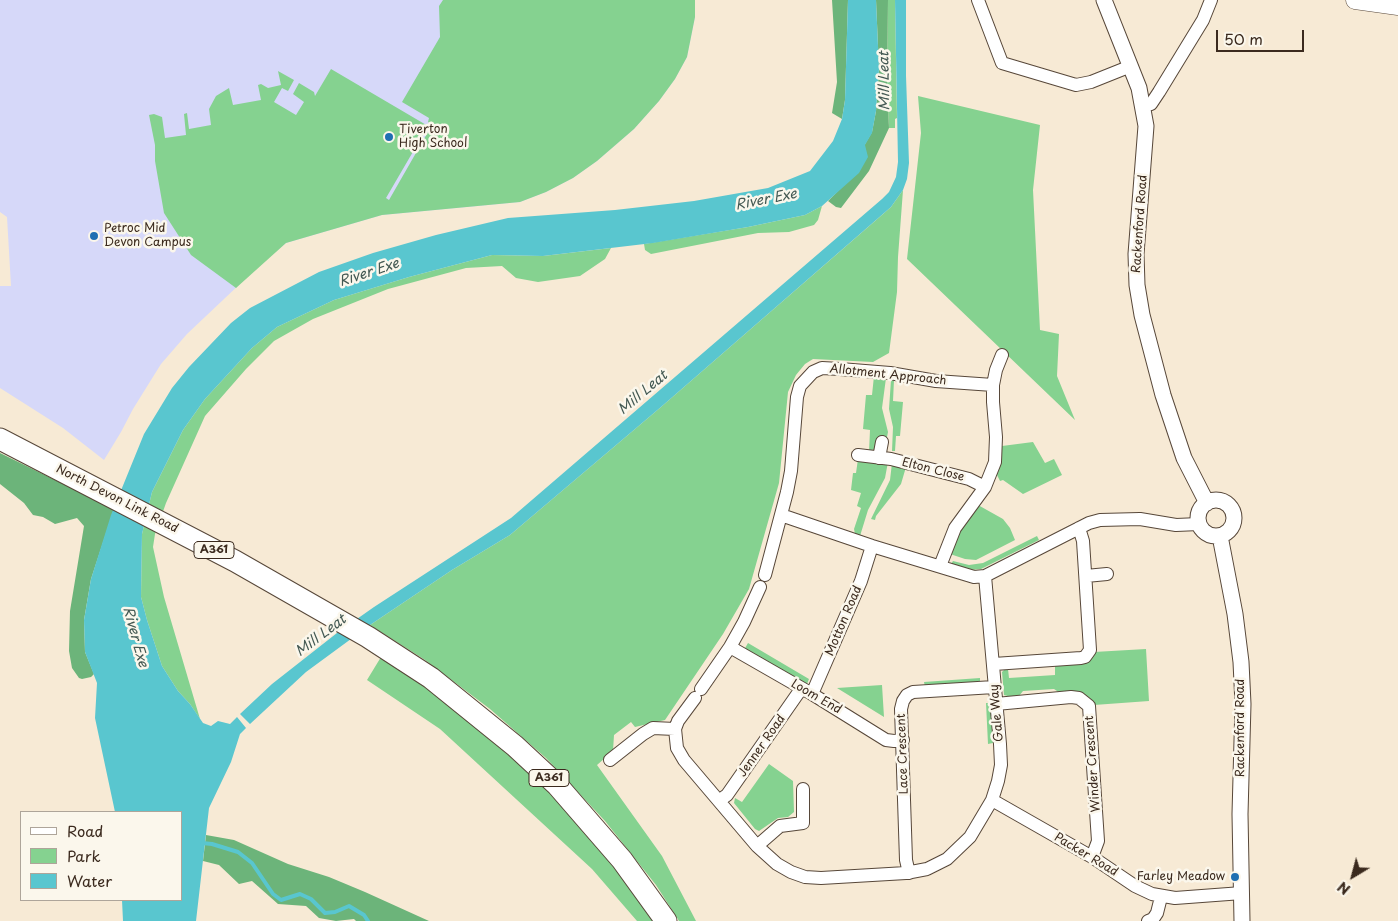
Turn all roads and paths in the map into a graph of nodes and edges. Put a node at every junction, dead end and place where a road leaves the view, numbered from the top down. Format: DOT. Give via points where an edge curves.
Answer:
graph roads {
  1 [pos="978,0"];
  2 [pos="1104,0"];
  3 [pos="1211,0"];
  4 [pos="1355,0"];
  5 [pos="1398,6"];
  6 [pos="1131,66"];
  7 [pos="1144,106"];
  8 [pos="1002,356"];
  9 [pos="993,385"];
  10 [pos="882,442"];
  11 [pos="9,443"];
  12 [pos="858,454"];
  13 [pos="879,458"];
  14 [pos="984,487"];
  15 [pos="1206,503"];
  16 [pos="781,515"];
  17 [pos="1199,524"];
  18 [pos="1078,528"];
  19 [pos="1220,536"];
  20 [pos="872,546"];
  21 [pos="940,566"];
  22 [pos="1107,574"];
  23 [pos="985,576"];
  24 [pos="1086,576"];
  25 [pos="730,647"];
  26 [pos="994,664"];
  27 [pos="994,687"];
  28 [pos="806,692"];
  29 [pos="996,704"];
  30 [pos="675,729"];
  31 [pos="903,740"];
  32 [pos="610,760"];
  33 [pos="803,789"];
  34 [pos="720,800"];
  35 [pos="992,800"];
  36 [pos="757,846"];
  37 [pos="1092,857"];
  38 [pos="909,873"];
  39 [pos="1242,893"];
  40 [pos="1161,897"];
  41 [pos="666,921"];
  42 [pos="1148,921"];
  43 [pos="1242,921"];
  1 -- 6 [label="street" via="1002,64 1076,85"];
  2 -- 6 [label="street, Rackenford Road"];
  3 -- 7 [label="street" via="1203,20 1160,92 1151,104"];
  4 -- 5 [label="main road"];
  6 -- 7 [label="street, Rackenford Road"];
  7 -- 15 [label="street, Rackenford Road" via="1146,126 1136,254 1137,285 1172,425"];
  8 -- 9 [label="street"];
  9 -- 14 [label="street" via="995,462"];
  9 -- 16 [label="street, Allotment Approach" via="840,369 822,368 813,372 800,386 797,397 791,471"];
  10 -- 13 [label="street"];
  11 -- 41 [label="highway, North Devon Link Road / A361" via="235,561 406,661 468,707 557,785 622,860"];
  12 -- 13 [label="street, Elton Close"];
  13 -- 14 [label="street, Elton Close" via="969,479"];
  14 -- 21 [label="street" via="955,528"];
  15 -- 17 [label="street" via="1200,510"];
  15 -- 19 [label="street" via="1218,500 1231,508 1234,522 1231,529"];
  16 -- 20 [label="street"];
  16 -- 25 [label="street, Allotment Approach" via="762,581"];
  17 -- 18 [label="street" via="1120,519 1100,520"];
  17 -- 19 [label="street" via="1205,533"];
  18 -- 23 [label="street"];
  18 -- 24 [label="street" via="1083,541"];
  19 -- 39 [label="street, Rackenford Road" via="1241,662"];
  20 -- 21 [label="street"];
  20 -- 28 [label="street, Motton Road" via="861,581"];
  21 -- 23 [label="street" via="974,577"];
  22 -- 24 [label="street"];
  23 -- 26 [label="street, Gale Way"];
  24 -- 26 [label="street" via="1091,646 1085,656"];
  25 -- 28 [label="street, Loom End"];
  25 -- 30 [label="street"];
  26 -- 27 [label="street, Gale Way"];
  27 -- 29 [label="street, Gale Way"];
  27 -- 31 [label="street, Lace Crescent" via="907,695 901,709"];
  28 -- 31 [label="street, Loom End" via="886,740"];
  28 -- 34 [label="street, Jenner Road"];
  29 -- 35 [label="street, Gale Way" via="1001,765"];
  29 -- 37 [label="street, Winder Crescent" via="1071,697 1079,698 1089,706 1098,840"];
  30 -- 32 [label="street" via="653,728"];
  30 -- 34 [label="street, Gale Way" via="677,748 684,760"];
  31 -- 38 [label="street, Lace Crescent"];
  33 -- 36 [label="street" via="803,823 780,826"];
  34 -- 36 [label="street, Gale Way"];
  35 -- 37 [label="street, Packer Road"];
  35 -- 38 [label="street, Gale Way" via="963,846 936,865"];
  36 -- 38 [label="street, Gale Way" via="777,864 806,877"];
  37 -- 40 [label="street, Packer Road" via="1135,886"];
  39 -- 40 [label="street, Packer Road"];
  39 -- 43 [label="street, Rackenford Road"];
  40 -- 42 [label="street" via="1157,913"];
}
